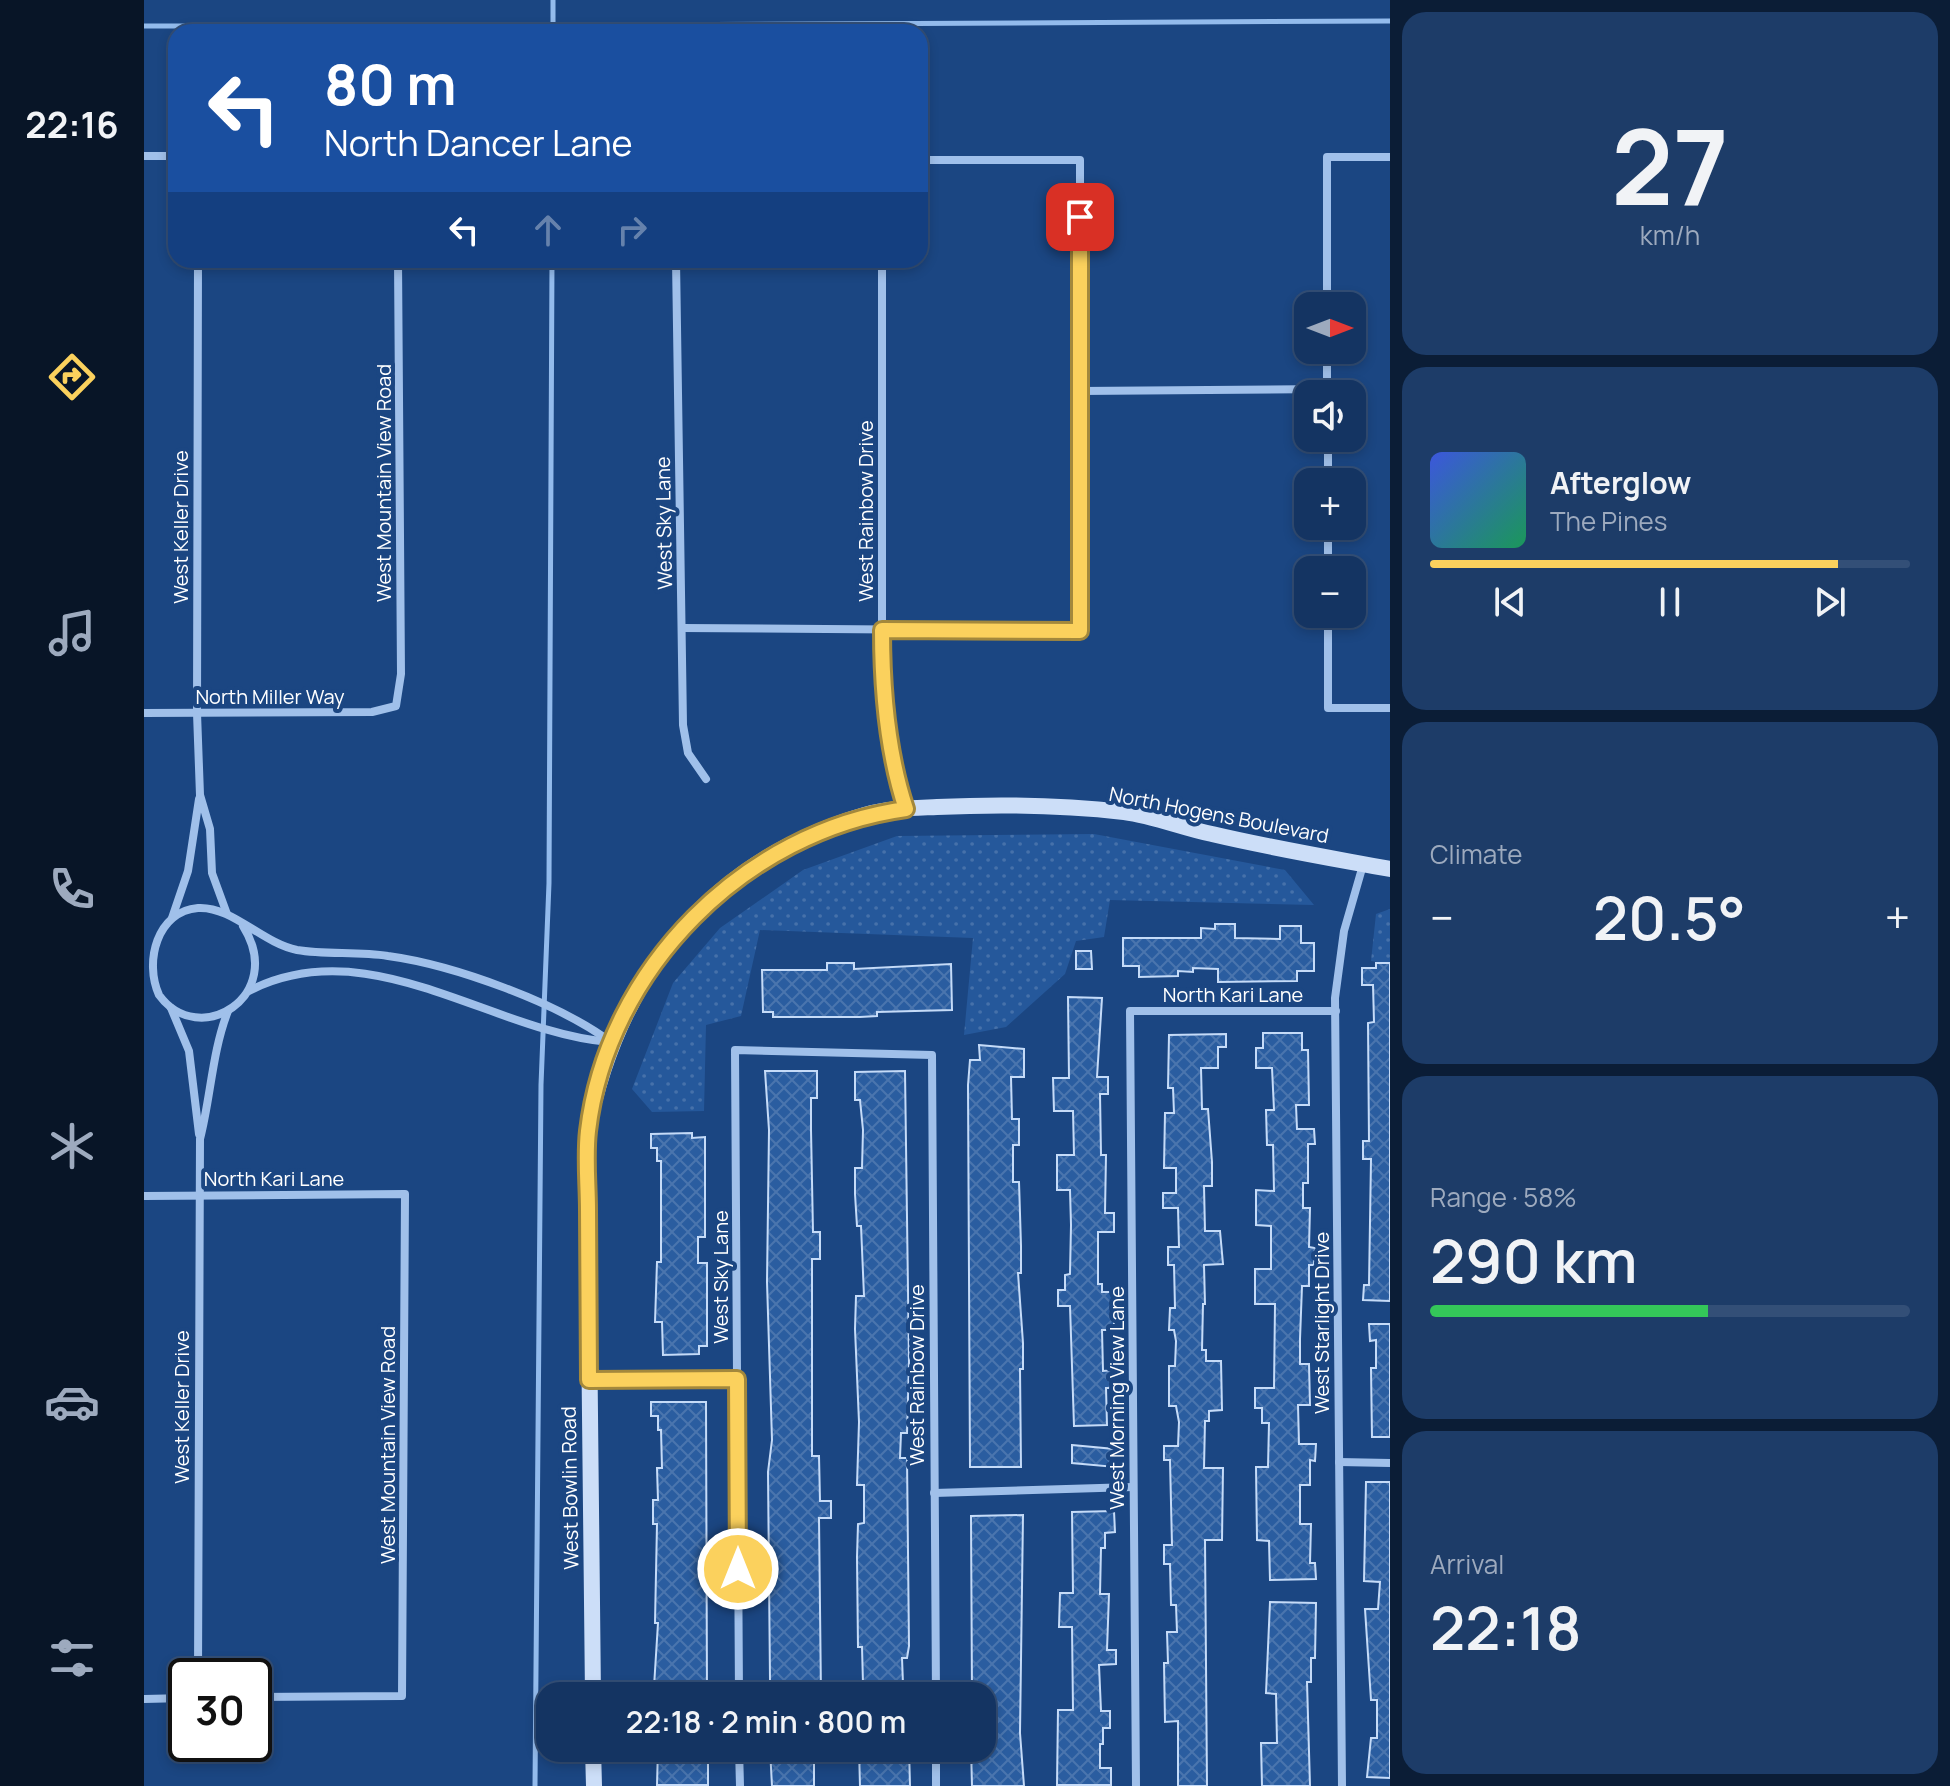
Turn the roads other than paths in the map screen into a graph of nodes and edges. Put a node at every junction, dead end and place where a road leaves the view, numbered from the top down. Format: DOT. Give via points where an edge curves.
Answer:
graph roads {
  1 [pos="144,156"];
  2 [pos="168,156"];
  3 [pos="1390,157"];
  4 [pos="928,160"];
  5 [pos="198,268"];
  6 [pos="398,268"];
  7 [pos="676,268"];
  8 [pos="882,268"];
  9 [pos="1327,292"];
  10 [pos="1080,391"];
  11 [pos="1294,392"];
  12 [pos="682,628"];
  13 [pos="1328,628"];
  14 [pos="882,630"];
  15 [pos="396,706"];
  16 [pos="1390,708"];
  17 [pos="144,713"];
  18 [pos="197,713"];
  19 [pos="706,779"];
  20 [pos="200,795"];
  21 [pos="906,809"];
  22 [pos="1364,864"];
  23 [pos="1390,869"];
  24 [pos="227,914"];
  25 [pos="172,918"];
  26 [pos="243,926"];
  27 [pos="248,991"];
  28 [pos="171,1007"];
  29 [pos="228,1011"];
  30 [pos="1130,1011"];
  31 [pos="1336,1011"];
  32 [pos="612,1043"];
  33 [pos="932,1055"];
  34 [pos="200,1139"];
  35 [pos="405,1194"];
  36 [pos="198,1195"];
  37 [pos="144,1196"];
  38 [pos="737,1379"];
  39 [pos="589,1380"];
  40 [pos="1339,1462"];
  41 [pos="1390,1463"];
  42 [pos="1133,1487"];
  43 [pos="934,1493"];
  44 [pos="198,1658"];
  45 [pos="593,1682"];
  46 [pos="739,1682"];
  47 [pos="936,1682"];
  48 [pos="272,1697"];
  49 [pos="168,1698"];
  50 [pos="144,1699"];
  51 [pos="593,1762"];
  52 [pos="739,1762"];
  53 [pos="936,1762"];
  54 [pos="594,1786"];
  55 [pos="740,1786"];
  56 [pos="936,1786"];
  57 [pos="1136,1786"];
  58 [pos="1342,1786"];
  1 -- 2 [label="street"];
  3 -- 9 [label="street" via="1327,157"];
  4 -- 10 [label="street" via="1080,160"];
  5 -- 18 [label="street, West Keller Drive"];
  6 -- 15 [label="street, West Mountain View Road" via="401,674"];
  7 -- 12 [label="street, West Sky Lane"];
  8 -- 14 [label="street, West Rainbow Drive"];
  10 -- 11 [label="street"];
  10 -- 14 [label="street" via="1080,631"];
  12 -- 14 [label="street"];
  12 -- 19 [label="street, West Sky Lane" via="683,725 688,753"];
  13 -- 16 [label="street" via="1328,708"];
  14 -- 21 [label="street, West Rainbow Drive" via="882,674 897,783"];
  15 -- 18 [label="street, North Miller Way" via="372,712"];
  17 -- 18 [label="street, North Miller Way"];
  18 -- 20 [label="street, West Keller Drive"];
  20 -- 24 [label="street, West Keller Drive" via="210,829 212,873"];
  20 -- 25 [label="street, West Keller Drive" via="188,871"];
  21 -- 22 [label="street, North Hogens Boulevard" via="991,804 1127,812 1212,835"];
  21 -- 32 [label="street, North Hogens Boulevard" via="868,814 799,840 731,881 660,957"];
  22 -- 23 [label="street, North Hogens Boulevard"];
  22 -- 31 [label="street, West Starlight Drive" via="1344,931"];
  24 -- 25 [label="street" via="199,908"];
  24 -- 26 [label="street"];
  25 -- 28 [label="street" via="151,945 148,962 154,987"];
  26 -- 27 [label="street" via="256,958"];
  26 -- 32 [label="street" via="297,950 389,956 449,970 581,1020"];
  27 -- 29 [label="street"];
  27 -- 32 [label="street" via="291,974 352,974 438,990 563,1035"];
  28 -- 29 [label="street" via="199,1017"];
  28 -- 34 [label="street, West Keller Drive" via="189,1051"];
  29 -- 34 [label="street, West Keller Drive" via="215,1044"];
  30 -- 31 [label="street, North Kari Lane"];
  30 -- 42 [label="street, West Morning View Lane"];
  31 -- 40 [label="street, West Starlight Drive"];
  32 -- 39 [label="street, West Bowlin Road" via="598,1078 587,1133"];
  33 -- 38 [label="street, West Sky Lane" via="735,1050"];
  33 -- 43 [label="street, West Rainbow Drive"];
  34 -- 36 [label="street, West Keller Drive"];
  35 -- 36 [label="street, North Kari Lane"];
  35 -- 48 [label="street, West Mountain View Road" via="402,1696"];
  36 -- 37 [label="street, North Kari Lane"];
  36 -- 44 [label="street, West Keller Drive"];
  38 -- 39 [label="street"];
  38 -- 46 [label="street, West Sky Lane"];
  39 -- 45 [label="street, West Bowlin Road"];
  40 -- 41 [label="street"];
  40 -- 58 [label="street, West Starlight Drive"];
  42 -- 43 [label="street"];
  42 -- 57 [label="street, West Morning View Lane"];
  43 -- 47 [label="street, West Rainbow Drive"];
  49 -- 50 [label="street"];
  51 -- 54 [label="street"];
  52 -- 55 [label="street"];
  53 -- 56 [label="street"];
}
